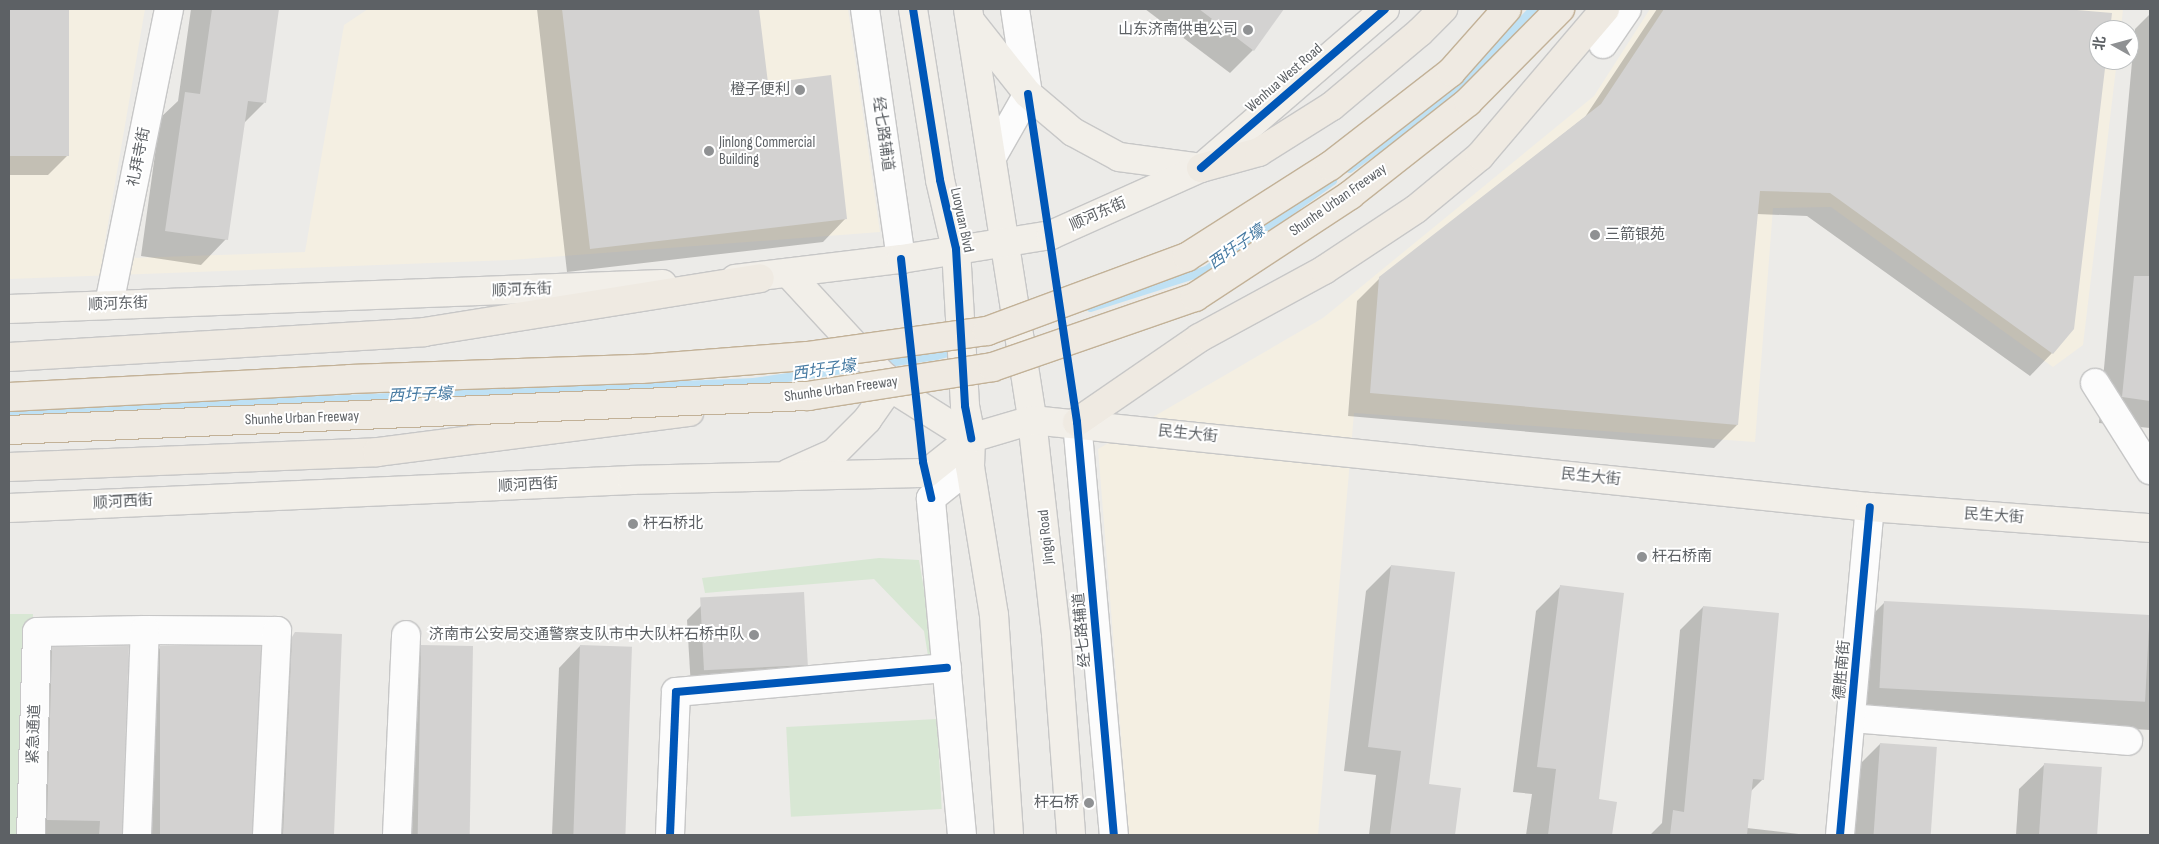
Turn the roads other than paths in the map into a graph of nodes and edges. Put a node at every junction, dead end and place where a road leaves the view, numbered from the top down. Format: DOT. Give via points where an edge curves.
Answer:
graph roads {
  1 [pos="169,9"];
  2 [pos="865,9"];
  3 [pos="913,9"];
  4 [pos="1015,9"];
  5 [pos="1385,9"];
  6 [pos="1443,9"];
  7 [pos="1507,9"];
  8 [pos="1560,9"];
  9 [pos="1605,9"];
  10 [pos="1628,9"];
  11 [pos="969,15"];
  12 [pos="1602,44"];
  13 [pos="1028,94"];
  14 [pos="992,156"];
  15 [pos="1201,168"];
  16 [pos="1006,241"];
  17 [pos="956,249"];
  18 [pos="901,259"];
  19 [pos="788,274"];
  20 [pos="760,278"];
  21 [pos="109,304"];
  22 [pos="9,310"];
  23 [pos="9,357"];
  24 [pos="885,377"];
  25 [pos="2094,383"];
  26 [pos="808,396"];
  27 [pos="9,397"];
  28 [pos="1032,420"];
  29 [pos="1077,422"];
  30 [pos="9,430"];
  31 [pos="971,438"];
  32 [pos="9,467"];
  33 [pos="970,467"];
  34 [pos="2150,470"];
  35 [pos="778,478"];
  36 [pos="1870,507"];
  37 [pos="9,508"];
  38 [pos="2150,528"];
  39 [pos="145,630"];
  40 [pos="406,636"];
  41 [pos="947,668"];
  42 [pos="1851,718"];
  43 [pos="2128,741"];
  44 [pos="31,835"];
  45 [pos="137,835"];
  46 [pos="267,835"];
  47 [pos="396,835"];
  48 [pos="670,835"];
  49 [pos="962,835"];
  50 [pos="1009,835"];
  51 [pos="1071,835"];
  52 [pos="1114,835"];
  53 [pos="1840,835"];
  1 -- 21 [label="street, 礼拜寺街"];
  2 -- 18 [label="street, 经七路辅道"];
  3 -- 17 [label="main road, Luoyuan Blvd" via="940,180"];
  4 -- 13 [label="street"];
  5 -- 15 [label="main road, Wenhua West Road"];
  6 -- 15 [label="highway" via="1332,106 1259,152"];
  7 -- 27 [label="highway, bridge" via="1444,78 1330,166 1187,257 987,331 807,356 641,369 350,379"];
  8 -- 26 [label="highway, Shunhe Urban Freeway, bridge" via="1468,102 1350,195 1195,297 992,367"];
  9 -- 29 [label="highway" via="1480,156 1416,209 1324,270 1199,338"];
  10 -- 12 [label="street"];
  11 -- 13 [label="main road"];
  11 -- 14 [label="main road"];
  13 -- 14 [label="street"];
  13 -- 15 [label="main road" via="1073,132 1119,157"];
  14 -- 16 [label="main road"];
  15 -- 16 [label="main road, 顺河东街" via="1051,235"];
  16 -- 17 [label="main road, 顺河东街"];
  16 -- 28 [label="main road, Jingqi Road, bridge"];
  17 -- 18 [label="main road, 顺河东街"];
  17 -- 31 [label="main road, Luoyuan Blvd, bridge" via="965,406"];
  18 -- 19 [label="main road"];
  19 -- 20 [label="main road, 顺河东街"];
  19 -- 24 [label="main road"];
  20 -- 21 [label="main road, 顺河东街" via="595,288"];
  20 -- 23 [label="highway" via="424,332"];
  21 -- 22 [label="main road, 顺河东街"];
  24 -- 31 [label="main road" via="918,407"];
  24 -- 35 [label="main road" via="883,397 867,420 834,453"];
  25 -- 34 [label="street"];
  26 -- 30 [label="highway, Shunhe Urban Freeway, bridge"];
  26 -- 32 [label="highway, bridge" via="377,452"];
  28 -- 29 [label="main road, 民生大街"];
  28 -- 31 [label="main road, 顺河西街"];
  28 -- 51 [label="main road, Jingqi Road" via="1056,634"];
  29 -- 36 [label="main road, 民生大街"];
  29 -- 52 [label="street, 经七路辅道"];
  31 -- 33 [label="main road"];
  31 -- 35 [label="main road, 顺河西街" via="927,473"];
  33 -- 41 [label="street" via="932,498"];
  33 -- 50 [label="main road" via="994,616"];
  35 -- 37 [label="main road, 顺河西街" via="632,480"];
  36 -- 38 [label="main road, 民生大街"];
  36 -- 42 [label="street, 德胜南街"];
  39 -- 44 [label="street, 紧急通道" via="37,632"];
  39 -- 45 [label="street"];
  39 -- 46 [label="street" via="277,631"];
  40 -- 47 [label="street"];
  41 -- 48 [label="street" via="676,692"];
  41 -- 49 [label="street"];
  42 -- 43 [label="street"];
  42 -- 53 [label="street, 德胜南街"];
}
